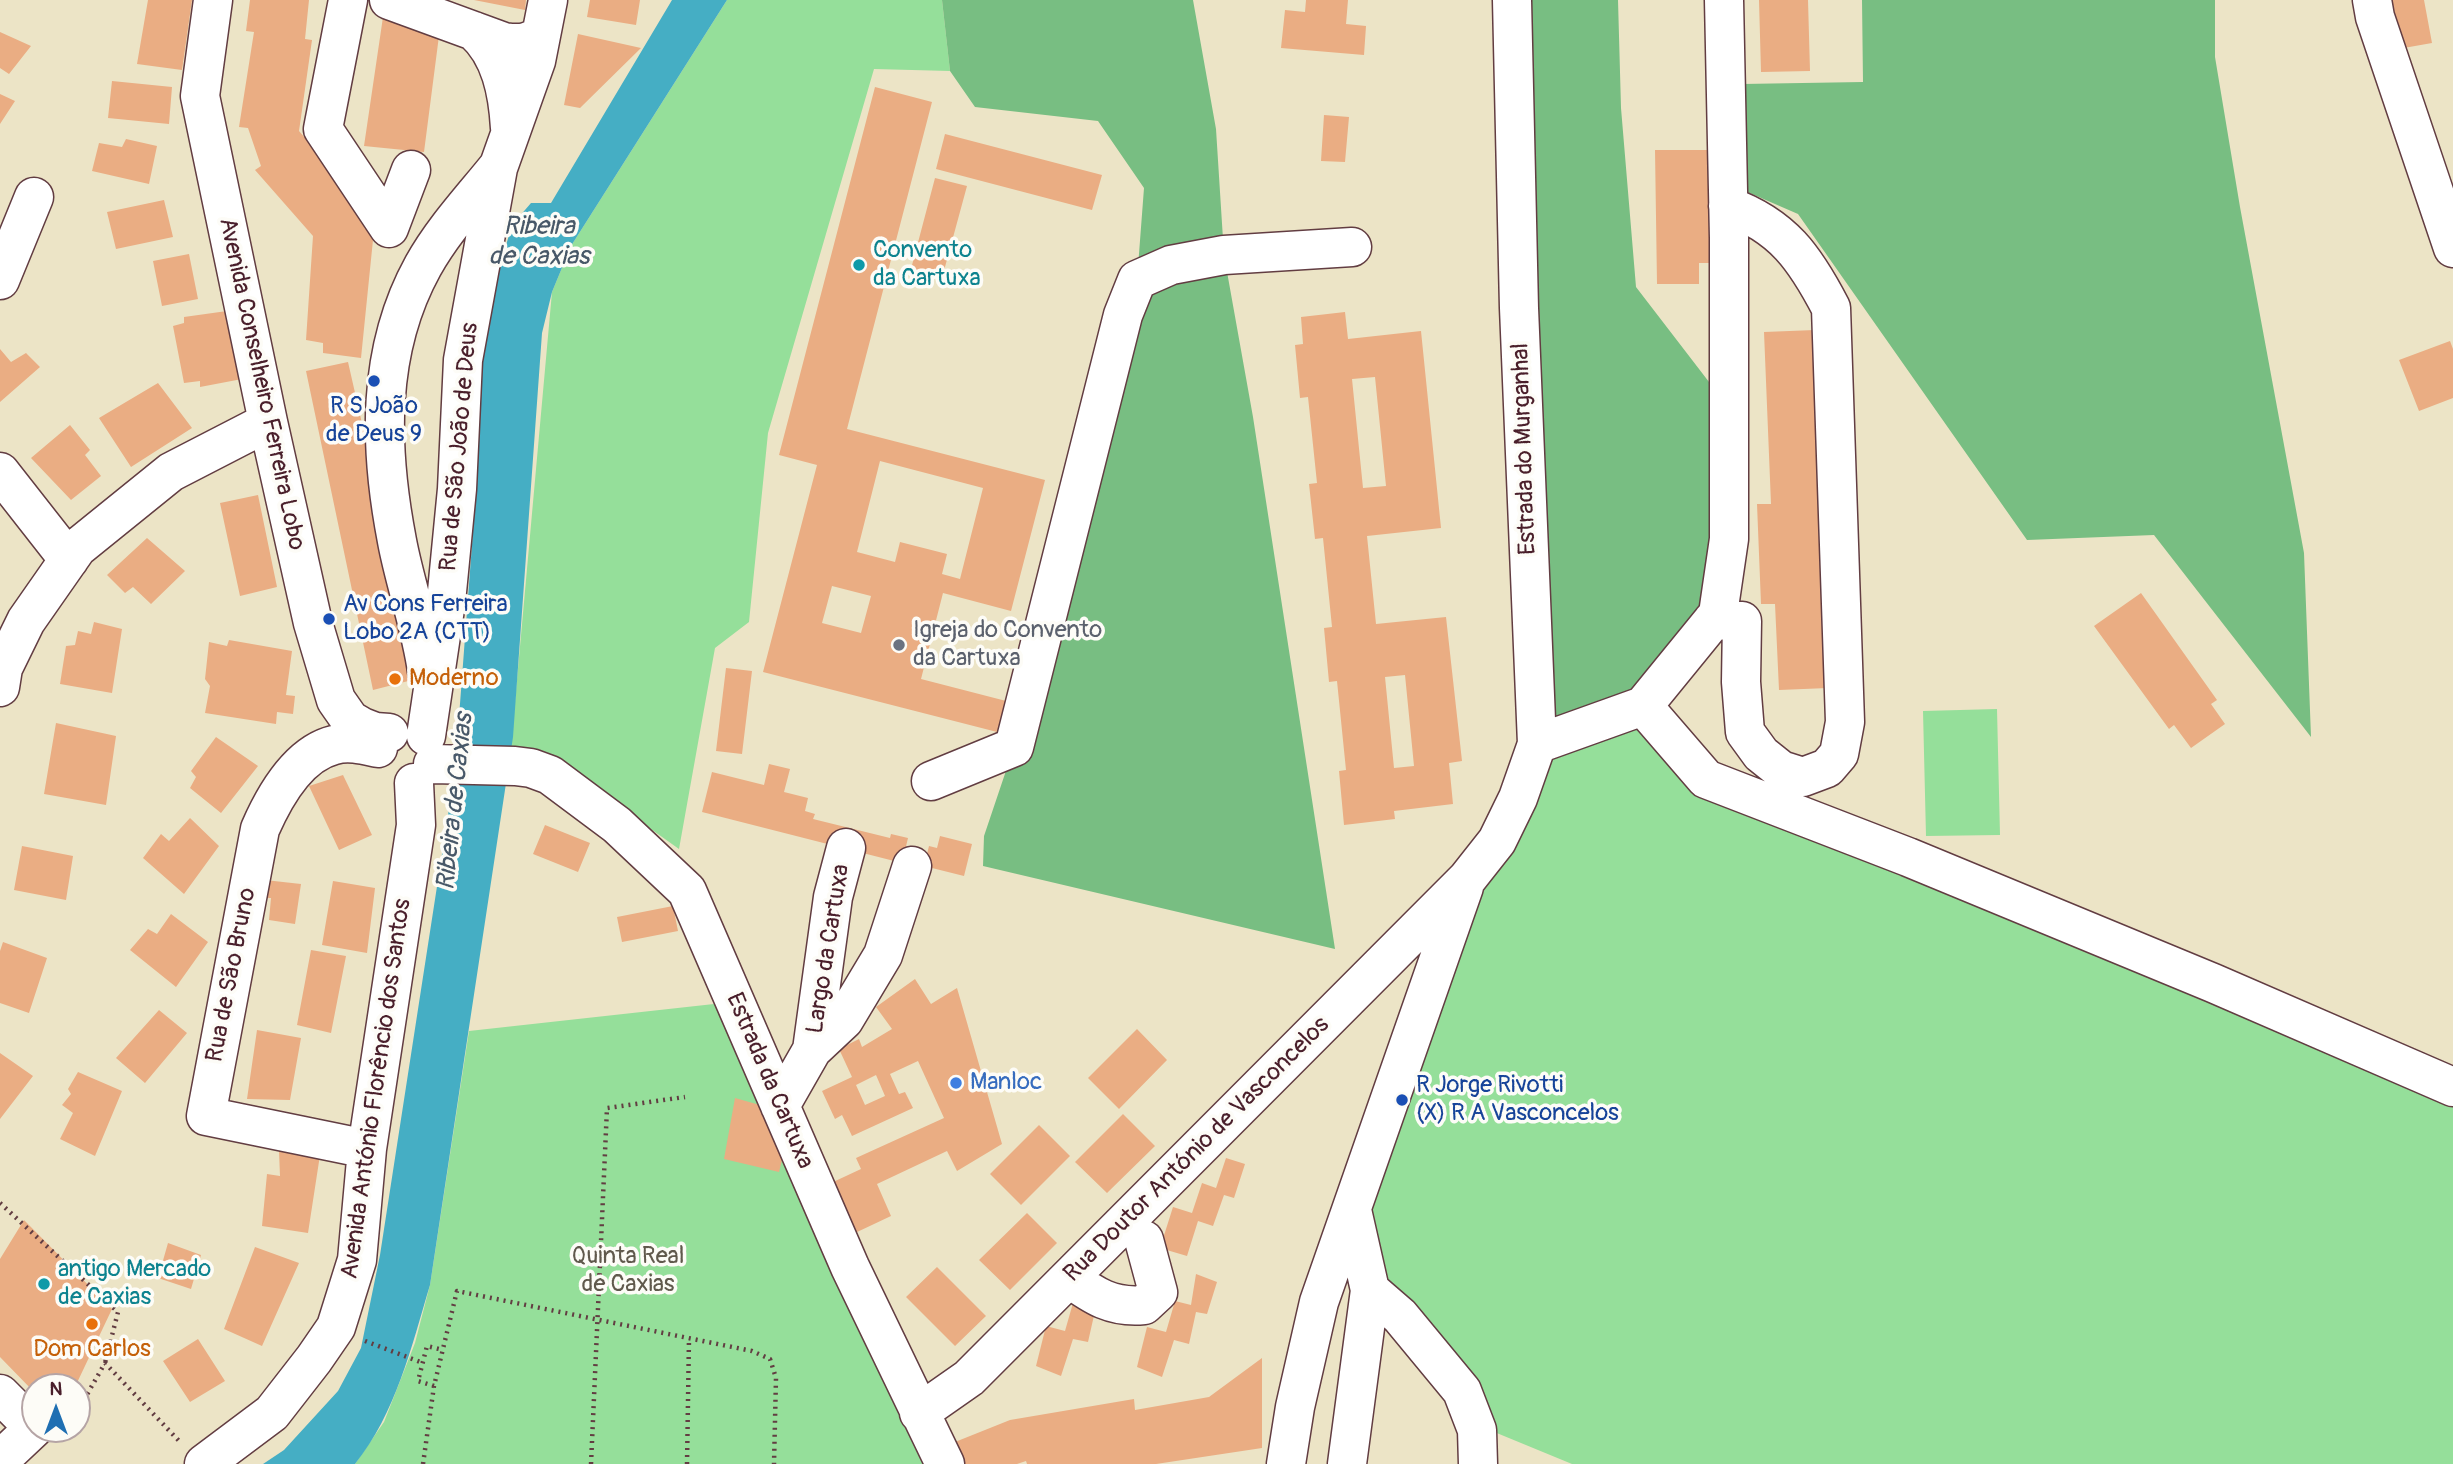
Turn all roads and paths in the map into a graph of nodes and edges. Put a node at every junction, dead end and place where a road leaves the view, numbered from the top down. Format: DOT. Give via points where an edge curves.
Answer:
graph roads {
  1 [pos="213,0"];
  2 [pos="348,0"];
  3 [pos="389,0"];
  4 [pos="1513,0"];
  5 [pos="1724,0"];
  6 [pos="2372,0"];
  7 [pos="545,17"];
  8 [pos="474,31"];
  9 [pos="504,151"];
  10 [pos="411,170"];
  11 [pos="34,197"];
  12 [pos="1728,206"];
  13 [pos="469,231"];
  14 [pos="1352,247"];
  15 [pos="2453,248"];
  16 [pos="0,280"];
  17 [pos="268,422"];
  18 [pos="0,472"];
  19 [pos="69,560"];
  20 [pos="428,601"];
  21 [pos="1713,620"];
  22 [pos="0,687"];
  23 [pos="1643,706"];
  24 [pos="1537,744"];
  25 [pos="417,748"];
  26 [pos="931,781"];
  27 [pos="846,848"];
  28 [pos="912,866"];
  29 [pos="1468,878"];
  30 [pos="812,1051"];
  31 [pos="2453,1087"];
  32 [pos="685,1097"];
  33 [pos="780,1106"];
  34 [pos="367,1149"];
  35 [pos="0,1203"];
  36 [pos="1352,1210"];
  37 [pos="1144,1240"];
  38 [pos="1069,1278"];
  39 [pos="1370,1290"];
  40 [pos="597,1319"];
  41 [pos="355,1338"];
  42 [pos="689,1338"];
  43 [pos="443,1350"];
  44 [pos="104,1363"];
  45 [pos="423,1363"];
  46 [pos="434,1386"];
  47 [pos="91,1387"];
  48 [pos="0,1394"];
  49 [pos="933,1440"];
  50 [pos="193,1454"];
  51 [pos="0,1460"];
  52 [pos="423,1464"];
  53 [pos="591,1464"];
  54 [pos="687,1464"];
  55 [pos="774,1464"];
  56 [pos="1286,1464"];
  57 [pos="1347,1464"];
  58 [pos="1478,1464"];
  1 -- 17 [label="street, Avenida Conselheiro Ferreira Lobo" via="200,96"];
  2 -- 10 [label="street" via="323,129 389,228"];
  3 -- 8 [label="street"];
  4 -- 24 [label="street, Estrada do Murganhal" via="1519,308"];
  5 -- 12 [label="street"];
  6 -- 15 [label="street"];
  7 -- 8 [label="street" via="530,42 504,42"];
  7 -- 9 [label="street, Rua de São João de Deus" via="536,61"];
  8 -- 9 [label="street" via="488,44 507,93"];
  9 -- 13 [label="street, Rua de São João de Deus"];
  11 -- 16 [label="street"];
  12 -- 21 [label="street" via="1729,539 1718,614"];
  12 -- 21 [label="street" via="1768,224 1791,247 1814,274 1831,309 1845,722 1839,754 1827,768 1803,777 1781,770 1761,754 1745,732 1742,621"];
  13 -- 20 [label="street, Rua de São João de Deus" via="457,489"];
  13 -- 20 [label="street, Rua de São João de Deus" via="424,265 400,316 388,368 385,454 397,541"];
  14 -- 26 [label="street" via="1224,255 1171,265 1136,280 1123,315 1014,747"];
  17 -- 19 [label="street" via="171,472 77,548"];
  17 -- 25 [label="street, Avenida Conselheiro Ferreira Lobo" via="313,623 336,701 350,720 362,727"];
  18 -- 19 [label="street"];
  19 -- 22 [label="street" via="26,621"];
  20 -- 25 [label="street, Rua de São João de Deus"];
  21 -- 23 [label="street"];
  23 -- 24 [label="street"];
  23 -- 31 [label="street" via="1706,779 2149,956"];
  24 -- 29 [label="street, Estrada do Murganhal" via="1497,841"];
  25 -- 33 [label="street, Estrada da Cartuxa" via="550,775 617,825 687,891"];
  25 -- 34 [label="street, Avenida António Florêncio dos Santos" via="416,825"];
  25 -- 34 [label="street, Rua de São Bruno" via="334,745 297,770 280,789 260,829 206,1116"];
  27 -- 30 [label="street, Largo da Cartuxa" via="832,897"];
  28 -- 30 [label="street, Largo da Cartuxa" via="883,955 844,1020"];
  29 -- 36 [label="street"];
  29 -- 38 [label="street, Rua Doutor António de Vasconcelos"];
  30 -- 33 [label="street, Largo da Cartuxa"];
  32 -- 40 [label="path" via="607,1108"];
  33 -- 49 [label="street, Estrada da Cartuxa"];
  34 -- 50 [label="street, Avenida António Florêncio dos Santos" via="357,1260 336,1327 272,1413"];
  35 -- 44 [label="path" via="118,1312"];
  36 -- 39 [label="street"];
  36 -- 56 [label="street" via="1319,1302"];
  37 -- 38 [label="street" via="1158,1292 1144,1305 1126,1307 1098,1298"];
  38 -- 49 [label="street, Rua Doutor António de Vasconcelos" via="969,1378"];
  39 -- 57 [label="street"];
  39 -- 58 [label="street" via="1400,1316 1462,1391 1477,1430"];
  40 -- 42 [label="path"];
  40 -- 43 [label="path" via="457,1291"];
  40 -- 53 [label="path"];
  41 -- 45 [label="path"];
  42 -- 54 [label="path"];
  42 -- 55 [label="path" via="770,1359 776,1378"];
  43 -- 45 [label="path" via="428,1346"];
  43 -- 46 [label="path"];
  44 -- 47 [label="path"];
  44 -- 50 [label="path"];
  45 -- 46 [label="path" via="418,1381"];
  46 -- 52 [label="path"];
  48 -- 51 [label="street" via="34,1428"];
}
